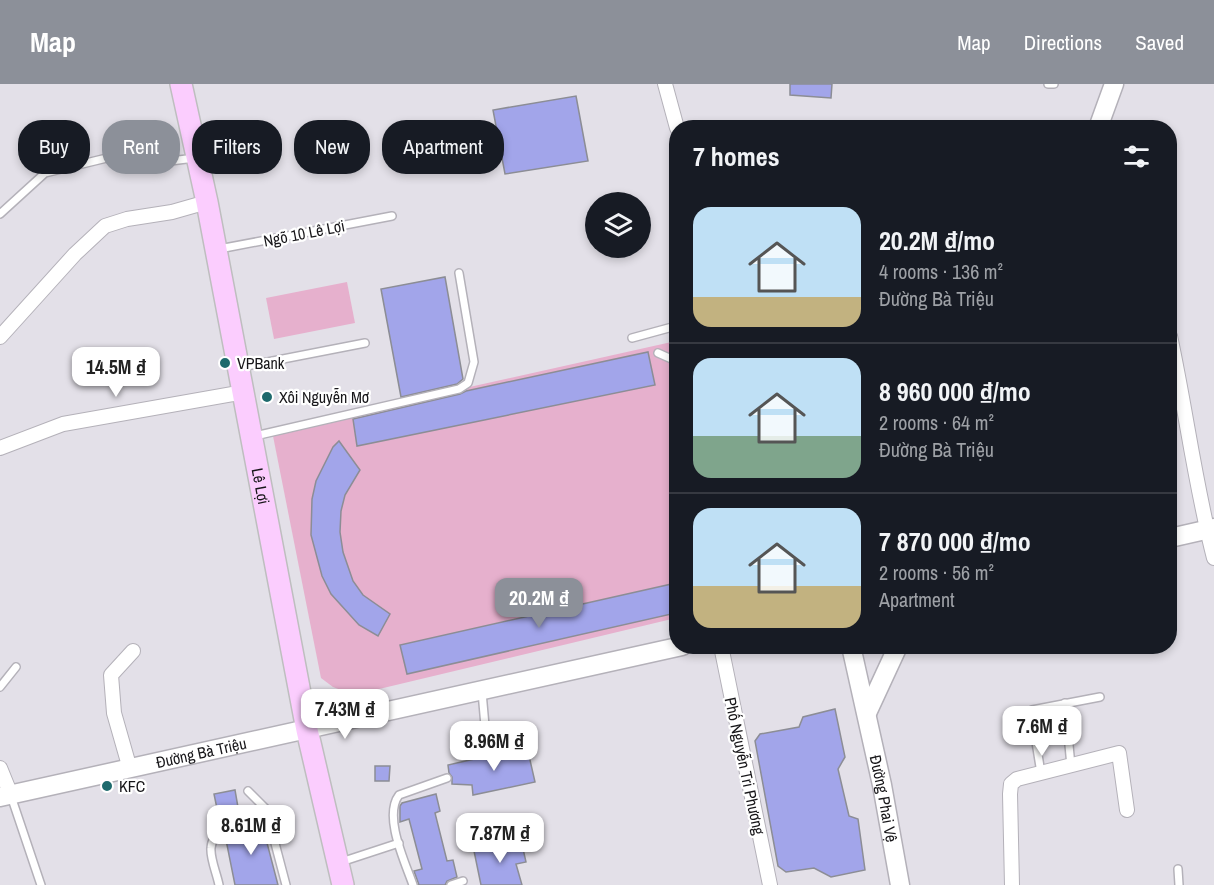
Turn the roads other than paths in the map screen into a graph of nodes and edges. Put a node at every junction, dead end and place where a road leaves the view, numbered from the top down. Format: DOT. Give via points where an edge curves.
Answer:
graph roads {
  1 [pos="182,84"];
  2 [pos="665,84"];
  3 [pos="1048,84"];
  4 [pos="1053,84"];
  5 [pos="1114,84"];
  6 [pos="674,120"];
  7 [pos="1101,120"];
  8 [pos="192,130"];
  9 [pos="192,159"];
  10 [pos="201,174"];
  11 [pos="207,202"];
  12 [pos="0,214"];
  13 [pos="392,216"];
  14 [pos="216,250"];
  15 [pos="459,273"];
  16 [pos="669,328"];
  17 [pos="0,337"];
  18 [pos="632,338"];
  19 [pos="365,343"];
  20 [pos="658,352"];
  21 [pos="669,358"];
  22 [pos="239,367"];
  23 [pos="1177,367"];
  24 [pos="244,392"];
  25 [pos="253,437"];
  26 [pos="0,448"];
  27 [pos="1210,528"];
  28 [pos="1177,536"];
  29 [pos="1214,558"];
  30 [pos="669,649"];
  31 [pos="133,651"];
  32 [pos="723,654"];
  33 [pos="853,654"];
  34 [pos="894,654"];
  35 [pos="16,667"];
  36 [pos="0,687"];
  37 [pos="482,691"];
  38 [pos="1101,697"];
  39 [pos="1065,703"];
  40 [pos="1032,710"];
  41 [pos="867,713"];
  42 [pos="307,730"];
  43 [pos="1035,736"];
  44 [pos="486,737"];
  45 [pos="1071,765"];
  46 [pos="0,768"];
  47 [pos="129,769"];
  48 [pos="1041,773"];
  49 [pos="447,778"];
  50 [pos="248,791"];
  51 [pos="5,796"];
  52 [pos="266,809"];
  53 [pos="1127,810"];
  54 [pos="399,843"];
  55 [pos="338,862"];
  56 [pos="1178,869"];
  57 [pos="463,881"];
  58 [pos="41,885"];
  59 [pos="219,885"];
  60 [pos="286,885"];
  61 [pos="344,885"];
  62 [pos="413,885"];
  63 [pos="451,885"];
  64 [pos="770,885"];
  65 [pos="900,885"];
  66 [pos="1012,885"];
  67 [pos="1179,885"];
  1 -- 8 [label="main road, Lê Lợi"];
  2 -- 6 [label="street"];
  3 -- 4 [label="lane"];
  5 -- 7 [label="main road"];
  9 -- 12 [label="lane" via="162,162 115,156 45,173"];
  10 -- 11 [label="main road, Lê Lợi"];
  11 -- 14 [label="main road, Lê Lợi"];
  11 -- 17 [label="street" via="105,226"];
  13 -- 14 [label="lane, Ngõ 10 Lê Lợi"];
  14 -- 22 [label="main road, Lê Lợi"];
  15 -- 25 [label="lane" via="474,362 468,383 459,389"];
  16 -- 18 [label="lane"];
  19 -- 22 [label="lane"];
  20 -- 21 [label="lane"];
  22 -- 24 [label="main road, Lê Lợi"];
  23 -- 27 [label="street"];
  24 -- 25 [label="main road, Lê Lợi"];
  24 -- 26 [label="street" via="63,424"];
  25 -- 42 [label="main road, Lê Lợi"];
  27 -- 28 [label="main road"];
  27 -- 29 [label="street"];
  30 -- 37 [label="main road, Đường Bà Triệu"];
  31 -- 47 [label="street" via="111,675 114,713"];
  32 -- 64 [label="street, Phố Nguyễn Tri Phương"];
  33 -- 41 [label="main road, Đường Phai Vệ"];
  34 -- 41 [label="main road"];
  35 -- 36 [label="lane"];
  37 -- 42 [label="main road, Đường Bà Triệu"];
  37 -- 44 [label="lane"];
  38 -- 39 [label="lane"];
  39 -- 40 [label="lane"];
  39 -- 45 [label="lane"];
  41 -- 65 [label="main road, Đường Phai Vệ"];
  42 -- 47 [label="main road, Đường Bà Triệu"];
  42 -- 55 [label="main road, Lê Lợi"];
  43 -- 48 [label="lane"];
  45 -- 48 [label="street"];
  45 -- 53 [label="street" via="1119,753"];
  46 -- 51 [label="street"];
  47 -- 51 [label="main road, Đường Bà Triệu"];
  48 -- 66 [label="street" via="1011,784"];
  49 -- 54 [label="lane" via="399,795 395,800 392,813"];
  50 -- 52 [label="lane"];
  51 -- 58 [label="lane"];
  52 -- 59 [label="lane" via="224,827 214,840 211,848"];
  52 -- 60 [label="lane"];
  54 -- 55 [label="lane"];
  54 -- 62 [label="lane"];
  55 -- 61 [label="main road, Lê Lợi"];
  56 -- 67 [label="lane"];
  57 -- 63 [label="lane"];
}
